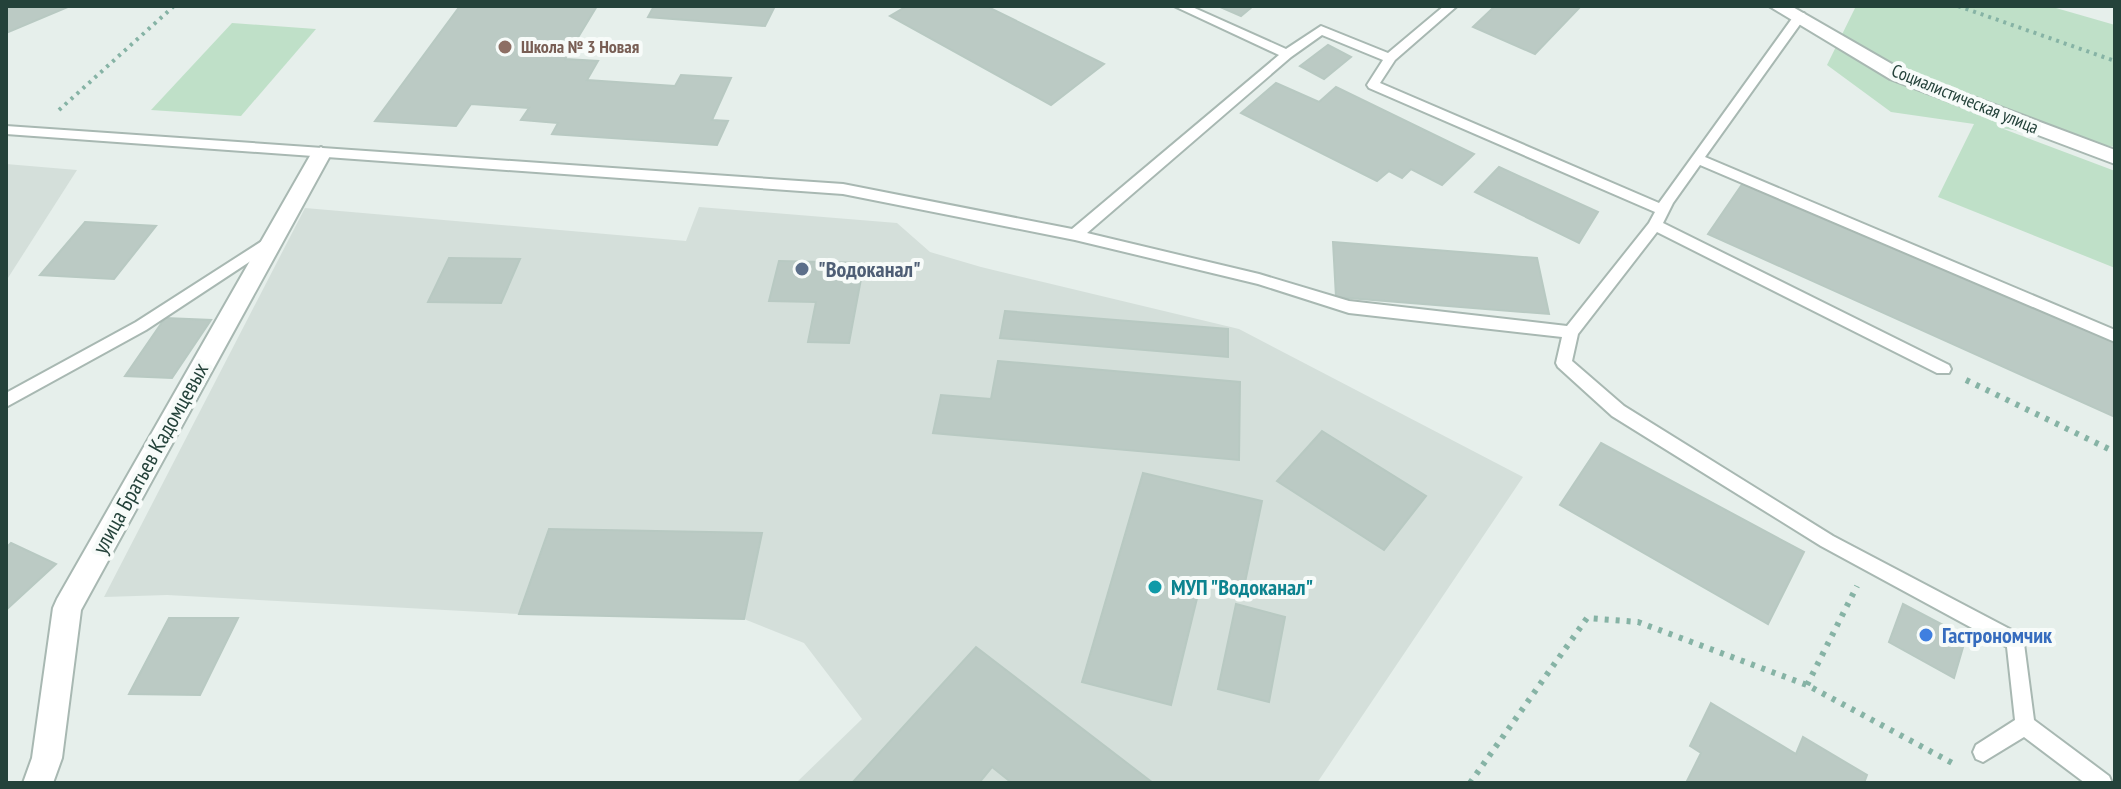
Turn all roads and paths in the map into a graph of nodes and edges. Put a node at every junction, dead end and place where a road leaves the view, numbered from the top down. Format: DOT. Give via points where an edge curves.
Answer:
graph roads {
  1 [pos="174,6"];
  2 [pos="1180,6"];
  3 [pos="1451,6"];
  4 [pos="1778,6"];
  5 [pos="1958,6"];
  6 [pos="1800,16"];
  7 [pos="1287,54"];
  8 [pos="1390,58"];
  9 [pos="2115,61"];
  10 [pos="6,130"];
  11 [pos="38,130"];
  12 [pos="321,154"];
  13 [pos="2115,157"];
  14 [pos="1697,159"];
  15 [pos="1659,217"];
  16 [pos="1075,235"];
  17 [pos="273,239"];
  18 [pos="1571,332"];
  19 [pos="2115,336"];
  20 [pos="1943,369"];
  21 [pos="6,401"];
  22 [pos="2115,452"];
  23 [pos="1869,563"];
  24 [pos="1807,685"];
  25 [pos="2025,725"];
  26 [pos="1983,752"];
  27 [pos="1960,768"];
  28 [pos="38,783"];
  29 [pos="1470,783"];
  30 [pos="2102,783"];
  1 -- 11 [label="path"];
  2 -- 7 [label="lane"];
  3 -- 8 [label="lane"];
  4 -- 6 [label="street, Социалистическая улица"];
  5 -- 9 [label="path"];
  6 -- 13 [label="street, Социалистическая улица" via="1897,75"];
  6 -- 14 [label="lane"];
  7 -- 8 [label="lane" via="1321,30"];
  7 -- 16 [label="lane"];
  8 -- 15 [label="lane" via="1373,85"];
  10 -- 11 [label="lane"];
  11 -- 12 [label="lane"];
  12 -- 16 [label="lane" via="843,189"];
  12 -- 17 [label="street, улица Братьев Кадомцевых"];
  14 -- 15 [label="lane"];
  14 -- 19 [label="lane"];
  15 -- 18 [label="lane"];
  15 -- 20 [label="lane"];
  16 -- 18 [label="lane" via="1259,279 1349,307"];
  17 -- 21 [label="lane" via="141,326"];
  17 -- 28 [label="street, улица Братьев Кадомцевых" via="67,608 47,758"];
  18 -- 23 [label="lane" via="1564,363 1618,411"];
  20 -- 22 [label="path"];
  23 -- 24 [label="path"];
  23 -- 25 [label="lane" via="2016,642"];
  24 -- 27 [label="path"];
  24 -- 29 [label="path" via="1638,622 1587,618"];
  25 -- 26 [label="lane"];
  25 -- 30 [label="lane"];
}
